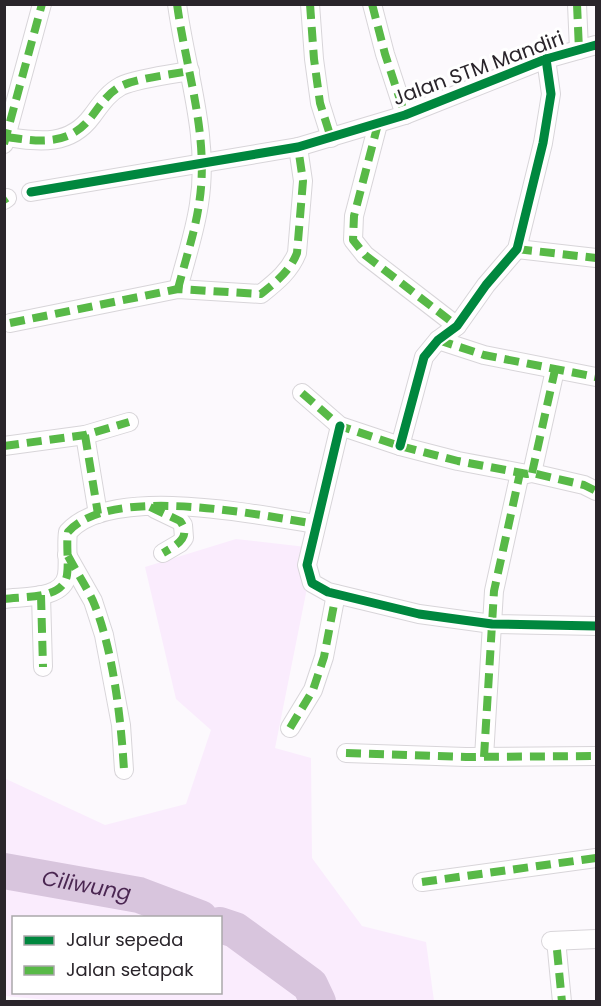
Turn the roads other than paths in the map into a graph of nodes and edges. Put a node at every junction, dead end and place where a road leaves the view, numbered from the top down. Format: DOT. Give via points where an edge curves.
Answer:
graph roads {
  1 [pos="42,4"];
  2 [pos="177,4"];
  3 [pos="310,4"];
  4 [pos="372,4"];
  5 [pos="578,4"];
  6 [pos="588,47"];
  7 [pos="546,59"];
  8 [pos="190,71"];
  9 [pos="405,115"];
  10 [pos="375,125"];
  11 [pos="331,138"];
  12 [pos="6,140"];
  13 [pos="298,147"];
  14 [pos="202,162"];
  15 [pos="31,192"];
  16 [pos="517,249"];
  17 [pos="597,258"];
  18 [pos="178,288"];
  19 [pos="10,323"];
  20 [pos="457,326"];
  21 [pos="438,340"];
  22 [pos="555,370"];
  23 [pos="597,377"];
  24 [pos="302,393"];
  25 [pos="129,422"];
  26 [pos="340,426"];
  27 [pos="85,435"];
  28 [pos="4,446"];
  29 [pos="400,446"];
  30 [pos="526,473"];
  31 [pos="597,491"];
  32 [pos="147,506"];
  33 [pos="98,514"];
  34 [pos="316,524"];
  35 [pos="67,553"];
  36 [pos="163,553"];
  37 [pos="336,594"];
  38 [pos="41,595"];
  39 [pos="4,599"];
  40 [pos="492,624"];
  41 [pos="597,626"];
  42 [pos="43,667"];
  43 [pos="290,728"];
  44 [pos="346,753"];
  45 [pos="597,756"];
  46 [pos="484,757"];
  47 [pos="124,770"];
  48 [pos="597,858"];
  49 [pos="422,882"];
  50 [pos="597,939"];
  51 [pos="562,1002"];
  1 -- 12 [label="street"];
  2 -- 8 [label="street"];
  3 -- 11 [label="street" via="320,103"];
  4 -- 9 [label="street"];
  5 -- 6 [label="street"];
  6 -- 7 [label="street, Jalan STM Mandiri"];
  7 -- 9 [label="street, Jalan STM Mandiri"];
  7 -- 16 [label="street" via="551,94"];
  8 -- 12 [label="street" via="123,85 108,94 84,126 65,137 41,142"];
  8 -- 14 [label="street"];
  9 -- 10 [label="street, Jalan STM Mandiri"];
  10 -- 11 [label="street, Jalan STM Mandiri"];
  10 -- 20 [label="street" via="354,216 354,240 360,250"];
  11 -- 13 [label="street, Jalan STM Mandiri"];
  13 -- 14 [label="street, Jalan STM Mandiri"];
  13 -- 18 [label="street" via="303,181 297,253 281,278 261,294"];
  14 -- 15 [label="street, Jalan STM Mandiri"];
  14 -- 18 [label="street" via="199,204"];
  16 -- 17 [label="street"];
  16 -- 20 [label="street"];
  18 -- 19 [label="street"];
  20 -- 21 [label="street"];
  21 -- 22 [label="street" via="484,355"];
  21 -- 29 [label="street" via="424,357"];
  22 -- 23 [label="street"];
  22 -- 30 [label="street"];
  24 -- 26 [label="street"];
  25 -- 27 [label="street"];
  26 -- 29 [label="street"];
  26 -- 34 [label="street"];
  27 -- 28 [label="street"];
  27 -- 33 [label="street"];
  29 -- 30 [label="street"];
  30 -- 31 [label="street"];
  30 -- 40 [label="street" via="494,591"];
  32 -- 33 [label="street"];
  32 -- 34 [label="street" via="221,509"];
  32 -- 36 [label="street" via="183,525 184,538"];
  33 -- 35 [label="street" via="68,532"];
  34 -- 37 [label="street" via="307,565 312,583"];
  35 -- 38 [label="street" via="66,578 55,591"];
  35 -- 47 [label="street" via="93,601 105,635 121,725"];
  37 -- 40 [label="street" via="420,614"];
  37 -- 43 [label="street" via="317,679"];
  38 -- 39 [label="street"];
  38 -- 42 [label="street"];
  40 -- 41 [label="street"];
  40 -- 46 [label="street"];
  44 -- 46 [label="street"];
  45 -- 46 [label="street"];
  48 -- 49 [label="street"];
  50 -- 51 [label="street" via="554,945"];
}
